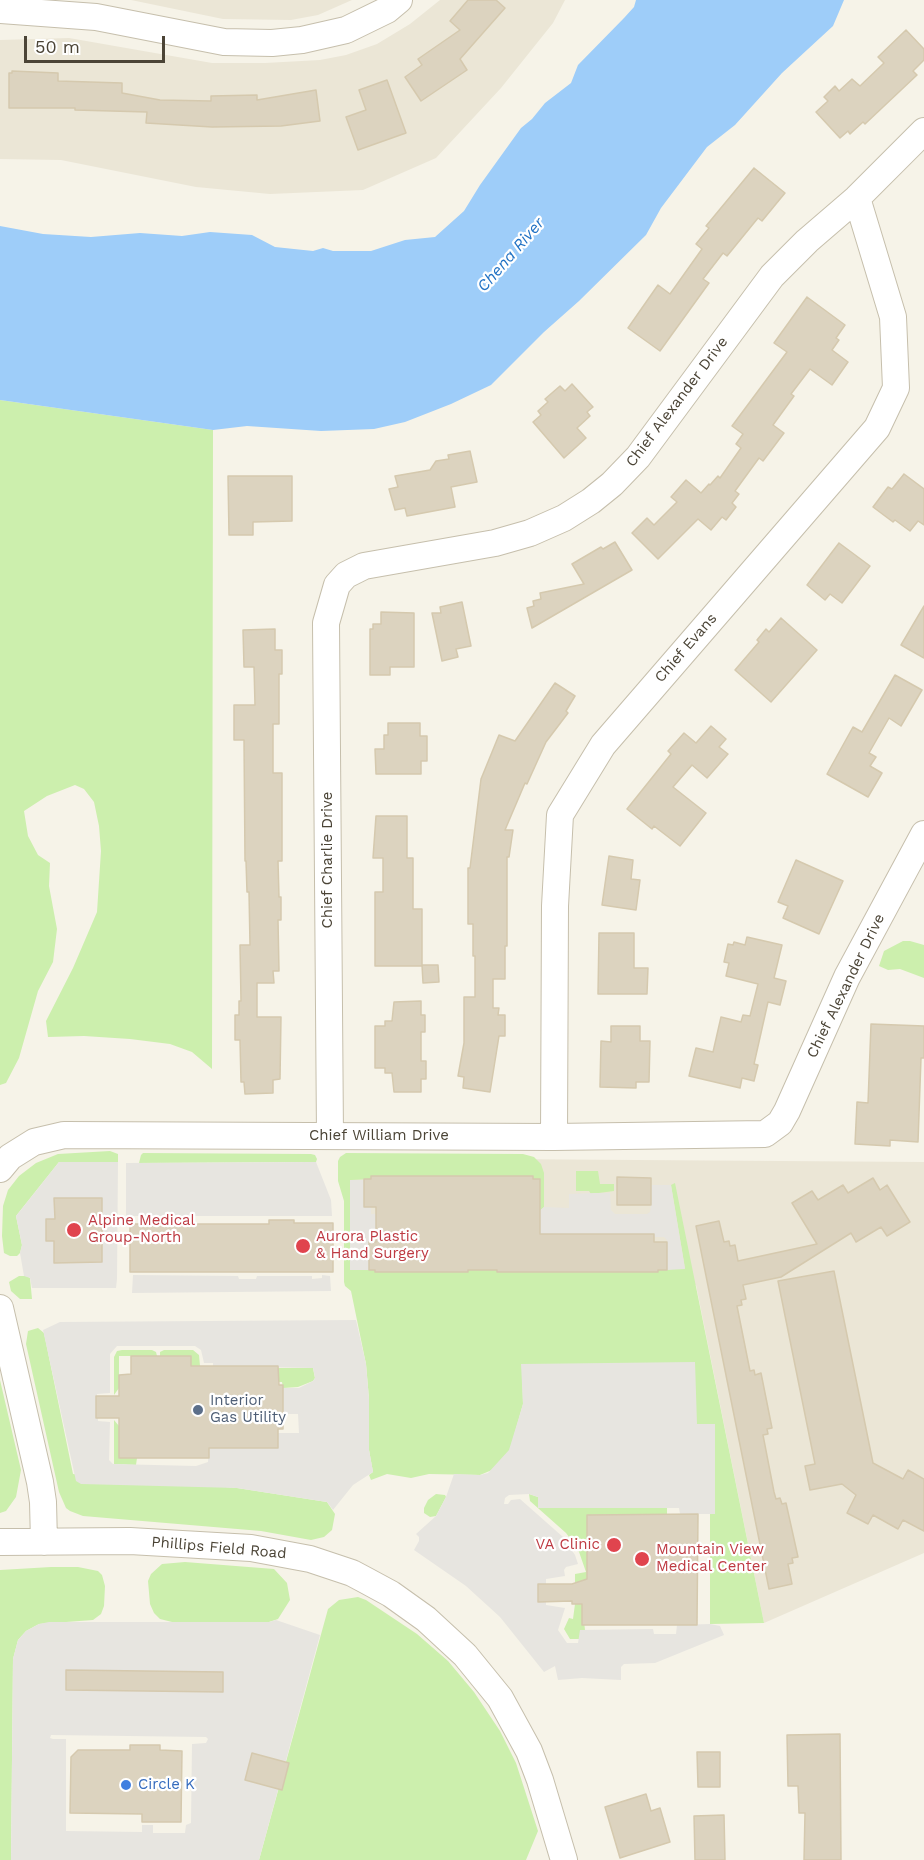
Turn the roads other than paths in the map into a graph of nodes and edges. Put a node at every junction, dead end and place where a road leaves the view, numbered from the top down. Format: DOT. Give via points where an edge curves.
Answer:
graph roads {
  1 [pos="399,0"];
  2 [pos="0,10"];
  3 [pos="924,131"];
  4 [pos="857,198"];
  5 [pos="336,585"];
  6 [pos="924,834"];
  7 [pos="765,1134"];
  8 [pos="330,1136"];
  9 [pos="554,1137"];
  10 [pos="1,1167"];
  11 [pos="0,1308"];
  12 [pos="0,1542"];
  13 [pos="44,1542"];
  14 [pos="564,1860"];
  1 -- 2 [label="street" via="346,30 272,43 211,40 96,17"];
  3 -- 4 [label="street, Chief Alexander Drive"];
  4 -- 5 [label="street, Chief Alexander Drive" via="772,276 638,457 591,501 564,519 531,533 364,566"];
  4 -- 9 [label="street, Chief Evans" via="893,317 896,388 877,428 603,745 560,815 555,906"];
  5 -- 8 [label="street, Chief Charlie Drive" via="326,623"];
  6 -- 7 [label="street, Chief Alexander Drive" via="847,977 787,1111 780,1123"];
  7 -- 9 [label="street, Chief William Drive"];
  8 -- 9 [label="street, Chief William Drive"];
  8 -- 10 [label="street, Chief William Drive" via="64,1135 34,1142"];
  11 -- 13 [label="street" via="40,1482"];
  12 -- 13 [label="street, Phillips Field Road"];
  13 -- 14 [label="street, Phillips Field Road" via="130,1540 283,1552 341,1569 391,1594 446,1636 500,1698 529,1752"];
}
